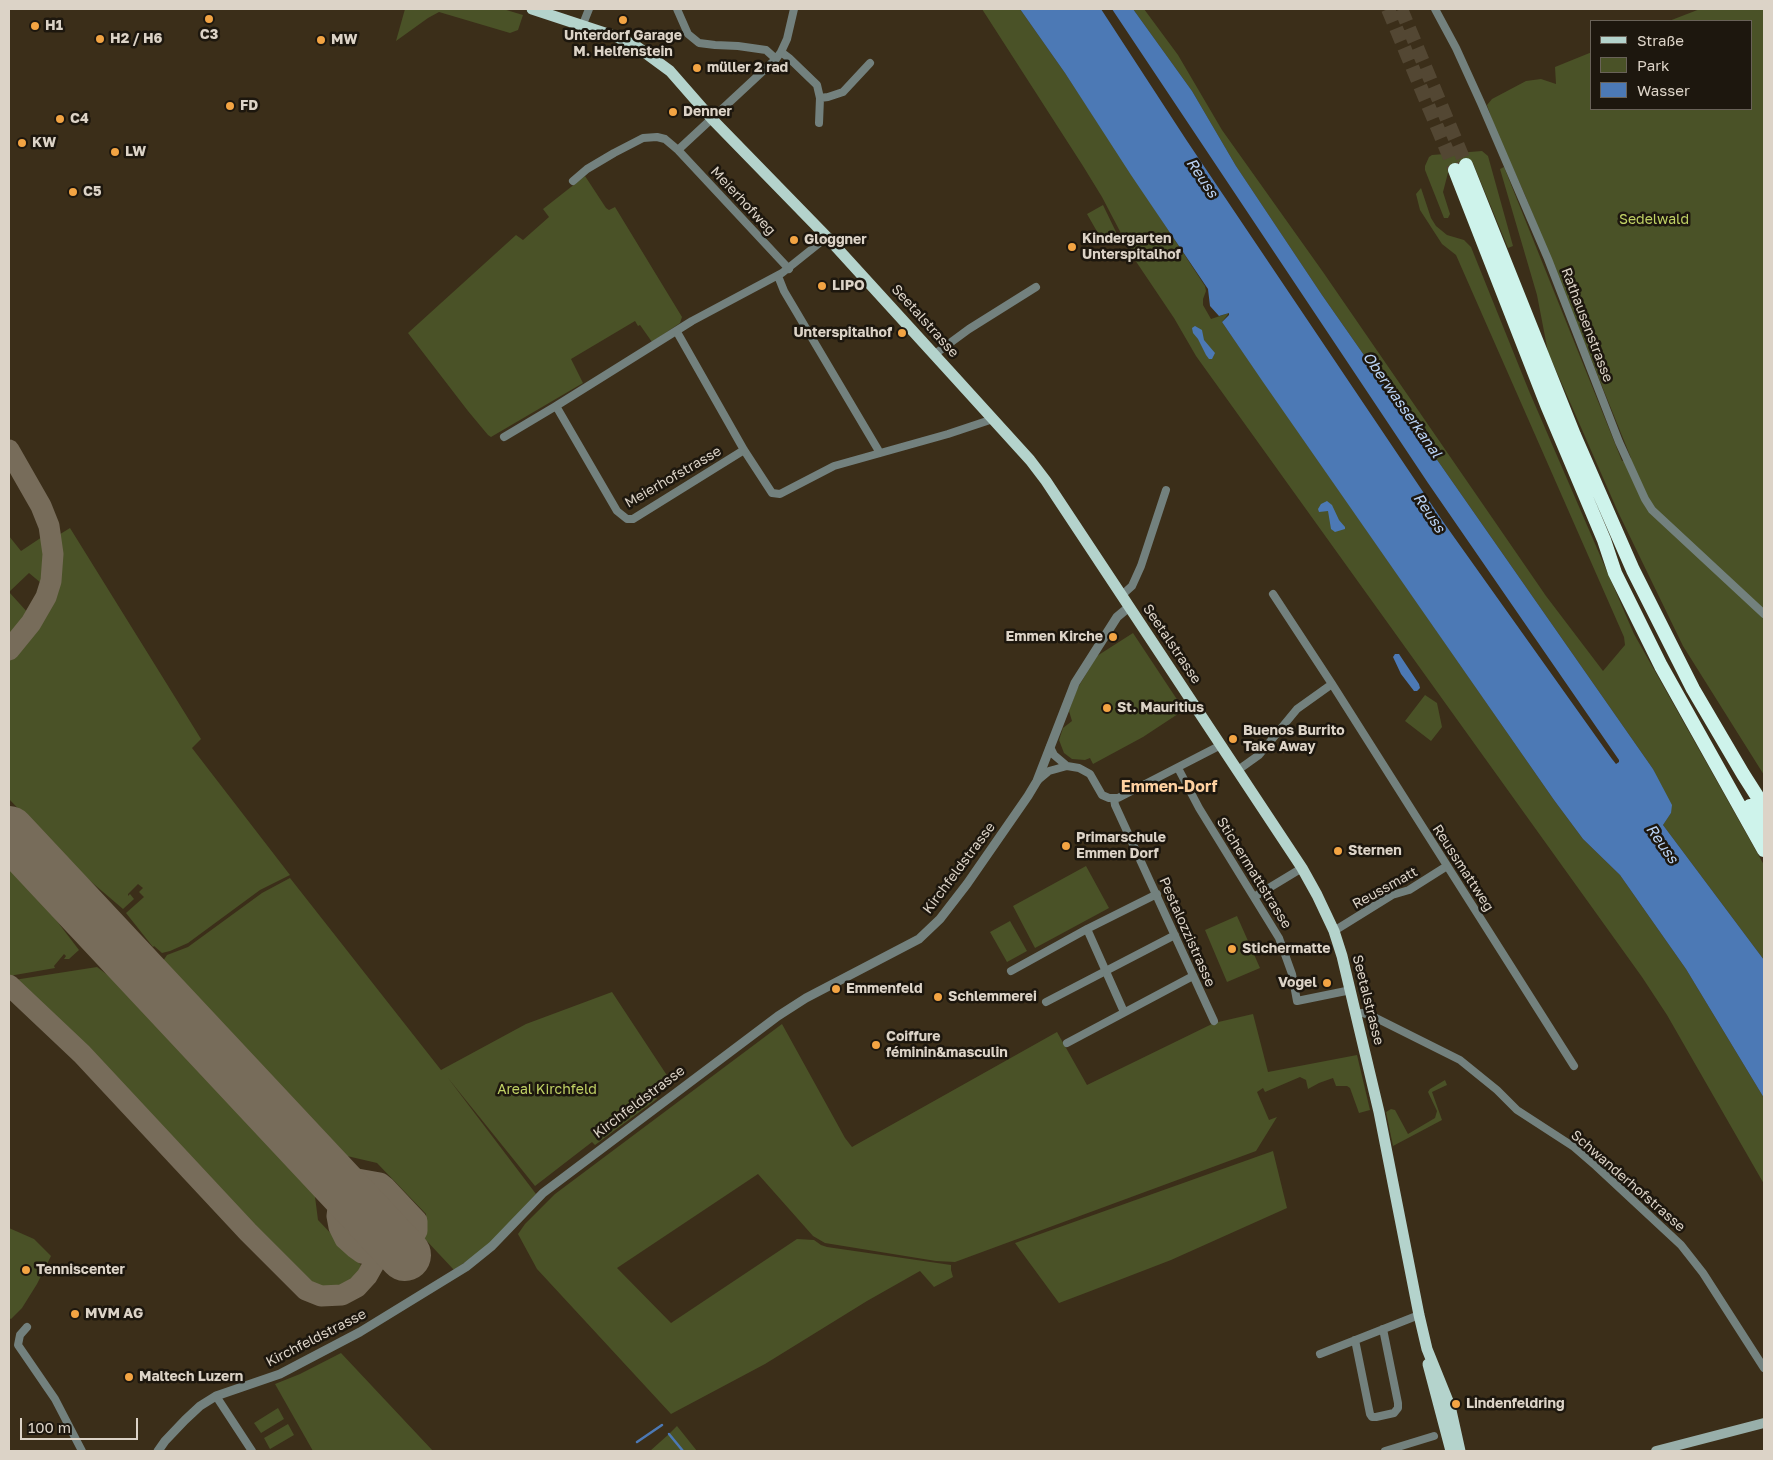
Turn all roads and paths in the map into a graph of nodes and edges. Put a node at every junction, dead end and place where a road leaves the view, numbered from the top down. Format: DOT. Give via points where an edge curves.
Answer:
graph roads {
  1 [pos="532,9"];
  2 [pos="590,9"];
  3 [pos="677,9"];
  4 [pos="794,9"];
  5 [pos="1435,9"];
  6 [pos="583,24"];
  7 [pos="779,56"];
  8 [pos="870,63"];
  9 [pos="820,98"];
  10 [pos="712,119"];
  11 [pos="819,123"];
  12 [pos="678,150"];
  13 [pos="573,181"];
  14 [pos="827,237"];
  15 [pos="789,269"];
  16 [pos="778,276"];
  17 [pos="1036,287"];
  18 [pos="677,332"];
  19 [pos="934,354"];
  20 [pos="556,406"];
  21 [pos="993,419"];
  22 [pos="504,437"];
  23 [pos="744,450"];
  24 [pos="880,453"];
  25 [pos="1166,490"];
  26 [pos="1604,540"];
  27 [pos="1273,594"];
  28 [pos="1122,595"];
  29 [pos="1129,607"];
  30 [pos="1764,614"];
  31 [pos="1332,684"];
  32 [pos="1221,745"];
  33 [pos="1050,747"];
  34 [pos="1066,766"];
  35 [pos="1178,768"];
  36 [pos="1238,770"];
  37 [pos="1036,781"];
  38 [pos="1114,799"];
  39 [pos="1764,807"];
  40 [pos="1764,828"];
  41 [pos="1764,850"];
  42 [pos="1447,866"];
  43 [pos="1302,868"];
  44 [pos="1157,894"];
  45 [pos="1254,896"];
  46 [pos="1087,929"];
  47 [pos="1334,930"];
  48 [pos="1176,935"];
  49 [pos="1105,970"];
  50 [pos="1010,971"];
  51 [pos="1193,976"];
  52 [pos="1351,990"];
  53 [pos="1046,1002"];
  54 [pos="1124,1012"];
  55 [pos="1357,1013"];
  56 [pos="1214,1021"];
  57 [pos="1067,1042"];
  58 [pos="1574,1066"];
  59 [pos="1419,1315"];
  60 [pos="27,1327"];
  61 [pos="1383,1329"];
  62 [pos="1355,1340"];
  63 [pos="1427,1348"];
  64 [pos="1320,1354"];
  65 [pos="1764,1368"];
  66 [pos="216,1396"];
  67 [pos="1764,1423"];
  68 [pos="1764,1428"];
  69 [pos="1434,1436"];
  70 [pos="82,1451"];
  71 [pos="158,1451"];
  72 [pos="252,1451"];
  73 [pos="1385,1451"];
  74 [pos="1452,1451"];
  75 [pos="1460,1451"];
  76 [pos="1656,1451"];
  77 [pos="1676,1451"];
  1 -- 6 [label="main road, Seetalstrasse"];
  2 -- 6 [label="street"];
  3 -- 7 [label="street" via="688,34 699,43 766,50"];
  4 -- 7 [label="street"];
  5 -- 30 [label="street, Rathausenstrasse" via="1548,259 1619,442 1645,499 1652,510"];
  6 -- 10 [label="main road, Seetalstrasse" via="617,36 644,52 676,77"];
  7 -- 9 [label="street" via="814,81"];
  7 -- 10 [label="street"];
  8 -- 9 [label="street" via="842,92"];
  9 -- 11 [label="street"];
  10 -- 12 [label="street"];
  10 -- 14 [label="main road, Seetalstrasse"];
  12 -- 13 [label="street" via="665,139 643,138"];
  12 -- 15 [label="street, Meierhofweg"];
  14 -- 15 [label="street"];
  14 -- 19 [label="main road, Seetalstrasse"];
  15 -- 16 [label="street"];
  16 -- 18 [label="street"];
  16 -- 24 [label="street"];
  17 -- 19 [label="street" via="969,328"];
  18 -- 20 [label="street"];
  18 -- 23 [label="street"];
  19 -- 21 [label="main road, Seetalstrasse"];
  20 -- 22 [label="street"];
  20 -- 23 [label="street, Meierhofstrasse" via="617,511 627,519 633,519"];
  21 -- 24 [label="street"];
  21 -- 28 [label="main road, Seetalstrasse" via="1046,481"];
  23 -- 24 [label="street" via="772,493 780,494 834,466"];
  25 -- 28 [label="street" via="1141,566 1132,586"];
  26 -- 39 [label="highway" via="1547,405 1460,168 1626,554 1693,689"];
  26 -- 40 [label="highway" via="1686,698"];
  26 -- 41 [label="highway" via="1615,573 1661,666"];
  27 -- 31 [label="street, Reussmattweg"];
  28 -- 29 [label="main road, Seetalstrasse"];
  29 -- 32 [label="main road, Seetalstrasse"];
  29 -- 33 [label="street, Kirchfeldstrasse" via="1117,617 1074,684"];
  31 -- 36 [label="street" via="1297,710 1259,754"];
  31 -- 42 [label="street, Reussmattweg"];
  32 -- 35 [label="street"];
  32 -- 36 [label="main road, Seetalstrasse"];
  33 -- 34 [label="street"];
  33 -- 37 [label="street, Kirchfeldstrasse"];
  34 -- 37 [label="street, Kirchfeldstrasse" via="1049,771"];
  34 -- 38 [label="street" via="1086,771 1102,795"];
  35 -- 38 [label="street"];
  35 -- 45 [label="street, Stichermattstrasse"];
  36 -- 43 [label="main road, Seetalstrasse"];
  37 -- 66 [label="street, Kirchfeldstrasse" via="967,884 940,919 919,939 778,1016 543,1193 492,1246 456,1274 293,1368"];
  38 -- 44 [label="street, Pestalozzistrasse"];
  42 -- 47 [label="street, Reussmatt"];
  42 -- 58 [label="street, Reussmattweg"];
  43 -- 45 [label="street"];
  43 -- 47 [label="main road, Seetalstrasse"];
  44 -- 46 [label="street"];
  44 -- 48 [label="street, Pestalozzistrasse"];
  45 -- 52 [label="street, Stichermattstrasse" via="1284,948 1297,1001"];
  46 -- 49 [label="street"];
  46 -- 50 [label="street"];
  47 -- 52 [label="main road, Seetalstrasse"];
  48 -- 49 [label="street"];
  48 -- 51 [label="street, Pestalozzistrasse"];
  49 -- 53 [label="street"];
  49 -- 54 [label="street"];
  51 -- 54 [label="street"];
  51 -- 56 [label="street, Pestalozzistrasse"];
  52 -- 55 [label="main road, Seetalstrasse"];
  54 -- 57 [label="street"];
  55 -- 59 [label="main road, Seetalstrasse"];
  55 -- 65 [label="street, Schwanderhofstrasse" via="1374,1017 1460,1060 1517,1110 1574,1147 1596,1166 1682,1245"];
  59 -- 61 [label="street"];
  59 -- 63 [label="main road, Seetalstrasse"];
  60 -- 70 [label="street" via="20,1335 18,1346 55,1399"];
  61 -- 62 [label="street"];
  61 -- 62 [label="street" via="1398,1403 1394,1413 1376,1417 1370,1414"];
  62 -- 64 [label="street"];
  63 -- 74 [label="main road, Seetalstrasse" via="1428,1366"];
  63 -- 75 [label="main road, Seetalstrasse" via="1448,1398"];
  66 -- 71 [label="street, Kirchfeldstrasse" via="185,1420"];
  66 -- 72 [label="street"];
  67 -- 76 [label="main road"];
  68 -- 77 [label="main road"];
  69 -- 73 [label="street"];
}
